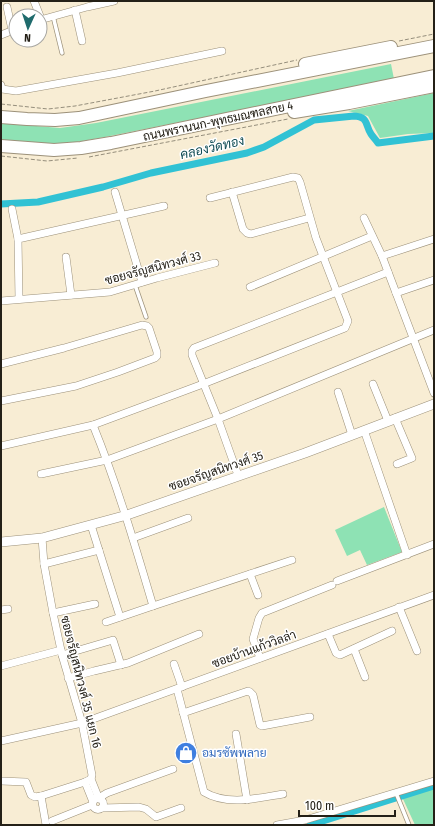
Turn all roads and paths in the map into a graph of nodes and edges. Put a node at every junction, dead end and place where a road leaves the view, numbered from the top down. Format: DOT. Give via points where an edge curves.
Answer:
graph roads {
  1 [pos="114,1"];
  2 [pos="90,3"];
  3 [pos="7,7"];
  4 [pos="8,10"];
  5 [pos="75,10"];
  6 [pos="53,16"];
  7 [pos="48,17"];
  8 [pos="434,34"];
  9 [pos="434,38"];
  10 [pos="82,41"];
  11 [pos="396,41"];
  12 [pos="434,46"];
  13 [pos="222,51"];
  14 [pos="62,53"];
  15 [pos="304,59"];
  16 [pos="434,76"];
  17 [pos="1,85"];
  18 [pos="434,86"];
  19 [pos="206,91"];
  20 [pos="1,104"];
  21 [pos="1,117"];
  22 [pos="294,118"];
  23 [pos="212,123"];
  24 [pos="1,146"];
  25 [pos="1,156"];
  26 [pos="88,157"];
  27 [pos="81,158"];
  28 [pos="116,192"];
  29 [pos="232,192"];
  30 [pos="210,198"];
  31 [pos="164,206"];
  32 [pos="12,209"];
  33 [pos="122,216"];
  34 [pos="309,218"];
  35 [pos="364,218"];
  36 [pos="372,236"];
  37 [pos="18,239"];
  38 [pos="434,239"];
  39 [pos="382,256"];
  40 [pos="66,257"];
  41 [pos="323,257"];
  42 [pos="216,263"];
  43 [pos="388,272"];
  44 [pos="434,280"];
  45 [pos="139,283"];
  46 [pos="250,287"];
  47 [pos="337,292"];
  48 [pos="396,293"];
  49 [pos="72,295"];
  50 [pos="19,299"];
  51 [pos="1,301"];
  52 [pos="146,317"];
  53 [pos="434,330"];
  54 [pos="413,338"];
  55 [pos="1,364"];
  56 [pos="203,384"];
  57 [pos="373,384"];
  58 [pos="338,392"];
  59 [pos="434,393"];
  60 [pos="1,401"];
  61 [pos="433,405"];
  62 [pos="218,418"];
  63 [pos="391,419"];
  64 [pos="93,425"];
  65 [pos="364,430"];
  66 [pos="352,435"];
  67 [pos="1,446"];
  68 [pos="108,460"];
  69 [pos="397,464"];
  70 [pos="41,474"];
  71 [pos="238,475"];
  72 [pos="126,515"];
  73 [pos="188,518"];
  74 [pos="91,525"];
  75 [pos="42,538"];
  76 [pos="133,538"];
  77 [pos="1,542"];
  78 [pos="434,544"];
  79 [pos="99,550"];
  80 [pos="407,555"];
  81 [pos="292,560"];
  82 [pos="44,564"];
  83 [pos="250,574"];
  84 [pos="258,595"];
  85 [pos="434,595"];
  86 [pos="95,604"];
  87 [pos="153,606"];
  88 [pos="399,607"];
  89 [pos="53,613"];
  90 [pos="120,617"];
  91 [pos="106,622"];
  92 [pos="392,631"];
  93 [pos="200,634"];
  94 [pos="328,634"];
  95 [pos="354,648"];
  96 [pos="417,651"];
  97 [pos="62,653"];
  98 [pos="260,658"];
  99 [pos="174,664"];
  100 [pos="121,665"];
  101 [pos="1,666"];
  102 [pos="365,677"];
  103 [pos="68,678"];
  104 [pos="179,688"];
  105 [pos="183,713"];
  106 [pos="310,717"];
  107 [pos="82,723"];
  108 [pos="236,734"];
  109 [pos="1,741"];
  110 [pos="173,769"];
  111 [pos="88,780"];
  112 [pos="1,781"];
  113 [pos="434,781"];
  114 [pos="283,794"];
  115 [pos="41,796"];
  116 [pos="397,796"];
  117 [pos="247,800"];
  118 [pos="96,801"];
  119 [pos="181,808"];
  120 [pos="49,823"];
  121 [pos="277,825"];
  122 [pos="409,825"];
  1 -- 2 [label="street"];
  2 -- 5 [label="street"];
  3 -- 4 [label="street"];
  5 -- 6 [label="street"];
  5 -- 10 [label="street"];
  6 -- 7 [label="street"];
  6 -- 14 [label="lane"];
  8 -- 11 [label="path"];
  9 -- 19 [label="main road" via="306,64"];
  12 -- 19 [label="main road"];
  13 -- 17 [label="street" via="16,91 2,89"];
  15 -- 20 [label="path" via="75,106 48,109"];
  16 -- 23 [label="main road, ถนนพรานนก-พุทธมณฑลสาย 4"];
  18 -- 23 [label="main road" via="325,108"];
  19 -- 21 [label="main road" via="79,118 55,120"];
  22 -- 26 [label="path"];
  23 -- 24 [label="main road, ถนนพรานนก-พุทธมณฑลสาย 4" via="81,148 54,150"];
  25 -- 27 [label="path" via="47,161"];
  28 -- 33 [label="street"];
  29 -- 30 [label="street"];
  29 -- 34 [label="street" via="243,229 247,233"];
  29 -- 34 [label="street" via="293,177 298,178"];
  31 -- 33 [label="street"];
  32 -- 37 [label="street"];
  33 -- 37 [label="street"];
  33 -- 45 [label="street"];
  34 -- 41 [label="street"];
  35 -- 36 [label="street"];
  36 -- 39 [label="street"];
  36 -- 41 [label="street"];
  37 -- 50 [label="street"];
  38 -- 39 [label="street"];
  39 -- 43 [label="street"];
  40 -- 49 [label="street"];
  41 -- 46 [label="street"];
  41 -- 47 [label="street"];
  42 -- 45 [label="street, ซอยจรัญสนิทวงศ์ 33"];
  43 -- 47 [label="street"];
  43 -- 48 [label="street"];
  44 -- 48 [label="street"];
  45 -- 49 [label="street, ซอยจรัญสนิทวงศ์ 33" via="110,292"];
  45 -- 52 [label="lane"];
  47 -- 56 [label="street" via="348,321 345,328"];
  47 -- 56 [label="street" via="194,348 192,355"];
  48 -- 54 [label="street"];
  49 -- 50 [label="street, ซอยจรัญสนิทวงศ์ 33"];
  50 -- 51 [label="street, ซอยจรัญสนิทวงศ์ 33"];
  53 -- 54 [label="street"];
  54 -- 59 [label="street"];
  54 -- 62 [label="street"];
  55 -- 60 [label="street" via="142,325 150,328 157,352 155,358 76,386"];
  56 -- 62 [label="street"];
  56 -- 64 [label="street"];
  57 -- 63 [label="street"];
  58 -- 66 [label="street"];
  61 -- 63 [label="street, ซอยจรัญสนิทวงศ์ 35"];
  62 -- 68 [label="street"];
  62 -- 71 [label="street"];
  63 -- 65 [label="street, ซอยจรัญสนิทวงศ์ 35"];
  63 -- 69 [label="street" via="412,458"];
  64 -- 67 [label="street"];
  64 -- 68 [label="street"];
  65 -- 66 [label="street, ซอยจรัญสนิทวงศ์ 35"];
  65 -- 80 [label="street"];
  66 -- 71 [label="street, ซอยจรัญสนิทวงศ์ 35"];
  68 -- 70 [label="street"];
  68 -- 72 [label="street"];
  71 -- 72 [label="street, ซอยจรัญสนิทวงศ์ 35"];
  72 -- 74 [label="street, ซอยจรัญสนิทวงศ์ 35"];
  72 -- 76 [label="street"];
  73 -- 76 [label="street"];
  74 -- 75 [label="street, ซอยจรัญสนิทวงศ์ 35"];
  74 -- 79 [label="street"];
  75 -- 77 [label="street, ซอยจรัญสนิทวงศ์ 35"];
  75 -- 82 [label="street, ซอยจรัญสนิทวงศ์ 35 แยก 16"];
  76 -- 87 [label="street"];
  78 -- 80 [label="street"];
  79 -- 82 [label="street"];
  79 -- 90 [label="street"];
  80 -- 98 [label="street" via="262,613 253,639"];
  81 -- 83 [label="street"];
  82 -- 89 [label="street, ซอยจรัญสนิทวงศ์ 35 แยก 16"];
  83 -- 84 [label="street"];
  83 -- 87 [label="street"];
  85 -- 88 [label="street, ซอยบ้านแก้ววิลล่า"];
  86 -- 89 [label="street"];
  87 -- 90 [label="street"];
  88 -- 94 [label="street, ซอยบ้านแก้ววิลล่า"];
  88 -- 96 [label="street"];
  89 -- 97 [label="street, ซอยจรัญสนิทวงศ์ 35 แยก 16"];
  90 -- 91 [label="street"];
  92 -- 95 [label="street"];
  93 -- 100 [label="street"];
  94 -- 95 [label="street" via="337,654"];
  94 -- 98 [label="street, ซอยบ้านแก้ววิลล่า"];
  95 -- 102 [label="street"];
  97 -- 100 [label="street" via="113,640"];
  97 -- 101 [label="street"];
  97 -- 103 [label="street, ซอยจรัญสนิทวงศ์ 35 แยก 16"];
  98 -- 104 [label="street, ซอยบ้านแก้ววิลล่า"];
  99 -- 104 [label="street"];
  100 -- 103 [label="street"];
  103 -- 107 [label="street, ซอยจรัญสนิทวงศ์ 35 แยก 16"];
  104 -- 105 [label="street"];
  104 -- 107 [label="street, ซอยบ้านแก้ววิลล่า"];
  105 -- 106 [label="street" via="248,691 253,695 262,726"];
  105 -- 117 [label="street" via="204,792 219,798"];
  107 -- 109 [label="street, ซอยบ้านแก้ววิลล่า"];
  107 -- 111 [label="street, ซอยจรัญสนิทวงศ์ 35 แยก 16" via="92,775"];
  108 -- 117 [label="street"];
  110 -- 118 [label="street" via="107,793"];
  111 -- 115 [label="street"];
  111 -- 118 [label="street, ซอยจรัญสนิทวงศ์ 35 แยก 16"];
  112 -- 115 [label="street" via="26,782 32,796"];
  113 -- 116 [label="street"];
  114 -- 117 [label="street"];
  115 -- 120 [label="street"];
  116 -- 121 [label="street"];
  116 -- 122 [label="lane"];
  118 -- 119 [label="street" via="94,808 97,810 139,807 156,817"];
  118 -- 120 [label="street"];
}
